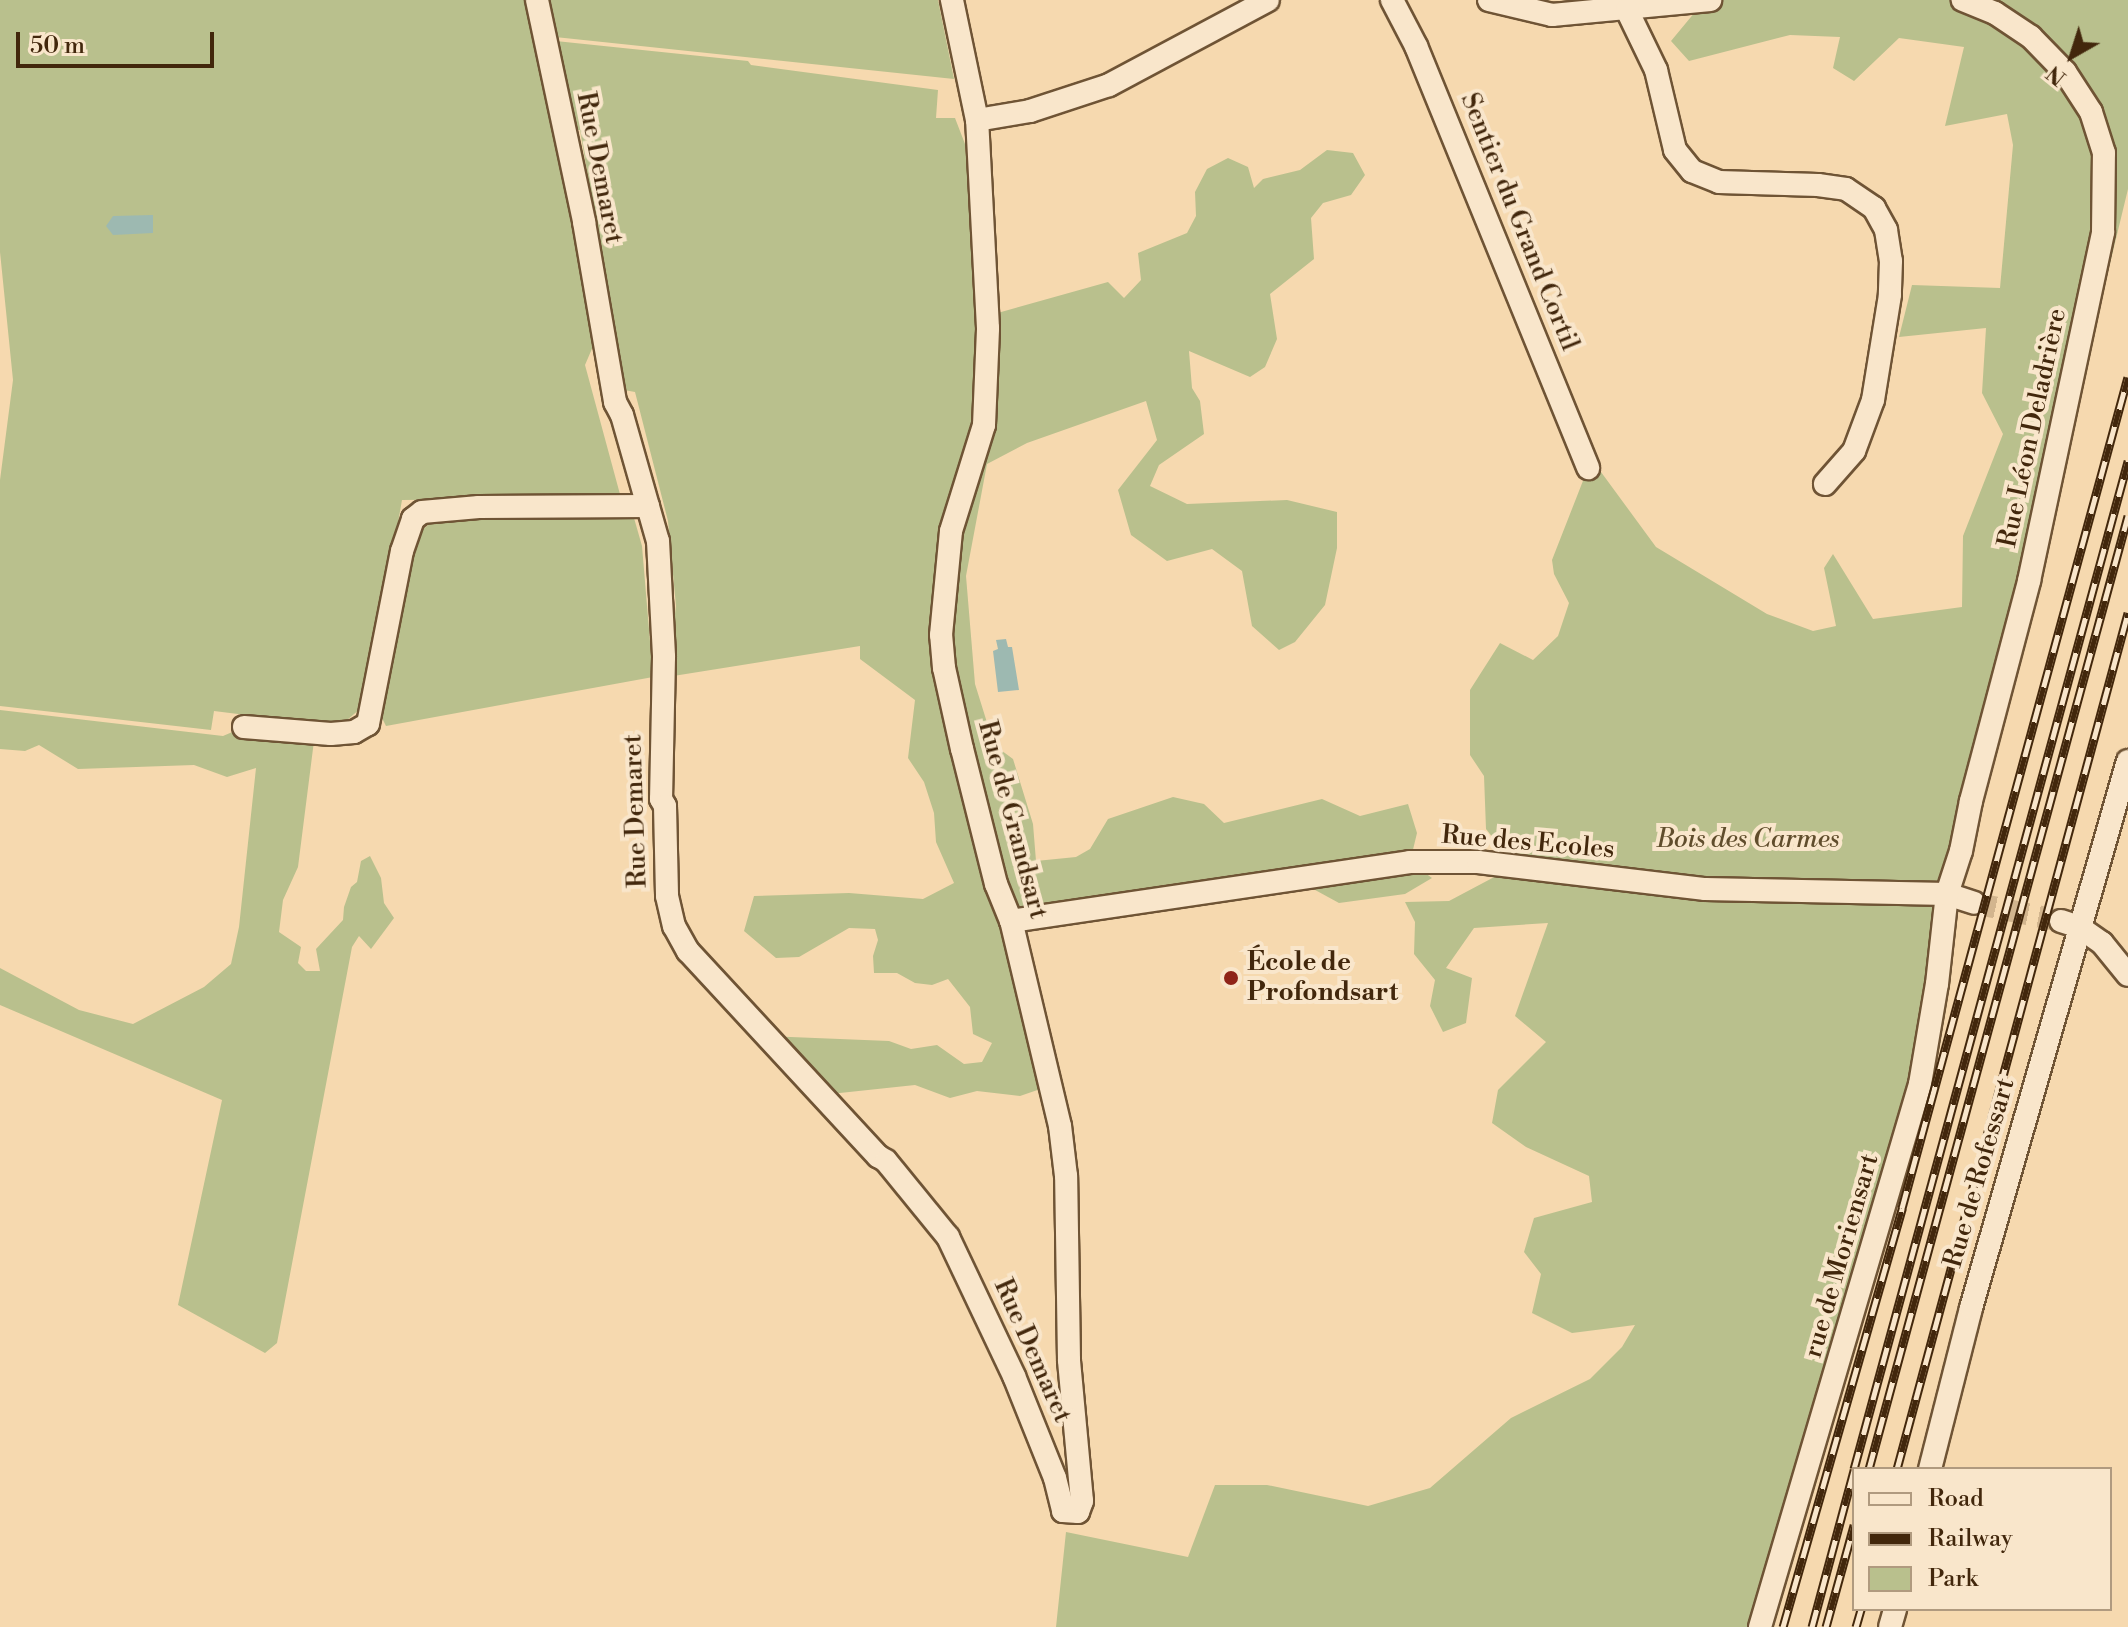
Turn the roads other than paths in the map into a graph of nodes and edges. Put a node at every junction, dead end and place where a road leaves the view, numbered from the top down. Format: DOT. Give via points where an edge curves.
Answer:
graph roads {
  1 [pos="537,0"];
  2 [pos="952,0"];
  3 [pos="1268,0"];
  4 [pos="1392,0"];
  5 [pos="1489,0"];
  6 [pos="1710,0"];
  7 [pos="1962,0"];
  8 [pos="1628,5"];
  9 [pos="977,120"];
  10 [pos="1588,468"];
  11 [pos="1825,484"];
  12 [pos="648,506"];
  13 [pos="244,727"];
  14 [pos="2128,761"];
  15 [pos="1947,894"];
  16 [pos="1974,903"];
  17 [pos="1011,921"];
  18 [pos="2070,924"];
  19 [pos="2128,975"];
  20 [pos="1931,1467"];
  21 [pos="1062,1504"];
  22 [pos="1760,1627"];
  1 -- 12 [label="street, Rue Demaret" via="615,402"];
  2 -- 9 [label="street, Rue de Grandsart"];
  3 -- 9 [label="street" via="1109,85 1030,111"];
  4 -- 10 [label="street, Sentier du Grand Cortil" via="1416,46"];
  5 -- 8 [label="street" via="1552,15"];
  6 -- 8 [label="street"];
  7 -- 15 [label="street, Rue Léon Deladrière" via="1995,13 2031,37 2065,72 2091,112 2104,153 2106,192 2103,232 2042,524"];
  8 -- 11 [label="street" via="1656,70 1675,150 1692,171 1719,182 1846,189 1874,208 1886,230 1890,295 1873,400 1854,451"];
  9 -- 17 [label="street, Rue de Grandsart" via="988,328 986,411 951,531 941,635 962,749 996,884"];
  12 -- 13 [label="street" via="422,512 413,519 402,551 368,724 354,732 331,734"];
  12 -- 21 [label="street, Rue Demaret" via="658,541 664,657 661,799 666,886 678,934 688,951 914,1192 948,1237 1014,1376"];
  14 -- 18 [label="street, Rue de Rofessart" via="2090,893"];
  15 -- 16 [label="street"];
  15 -- 17 [label="street, Rue des Ecoles" via="1705,889 1478,862 1410,862"];
  15 -- 22 [label="street, rue de Moriensart" via="1920,1084"];
  17 -- 21 [label="street, Rue de Grandsart" via="1048,1066 1066,1176 1069,1360 1082,1501 1078,1512 1064,1512"];
  18 -- 19 [label="street" via="2102,943"];
  18 -- 20 [label="street, Rue de Rofessart"];
}
